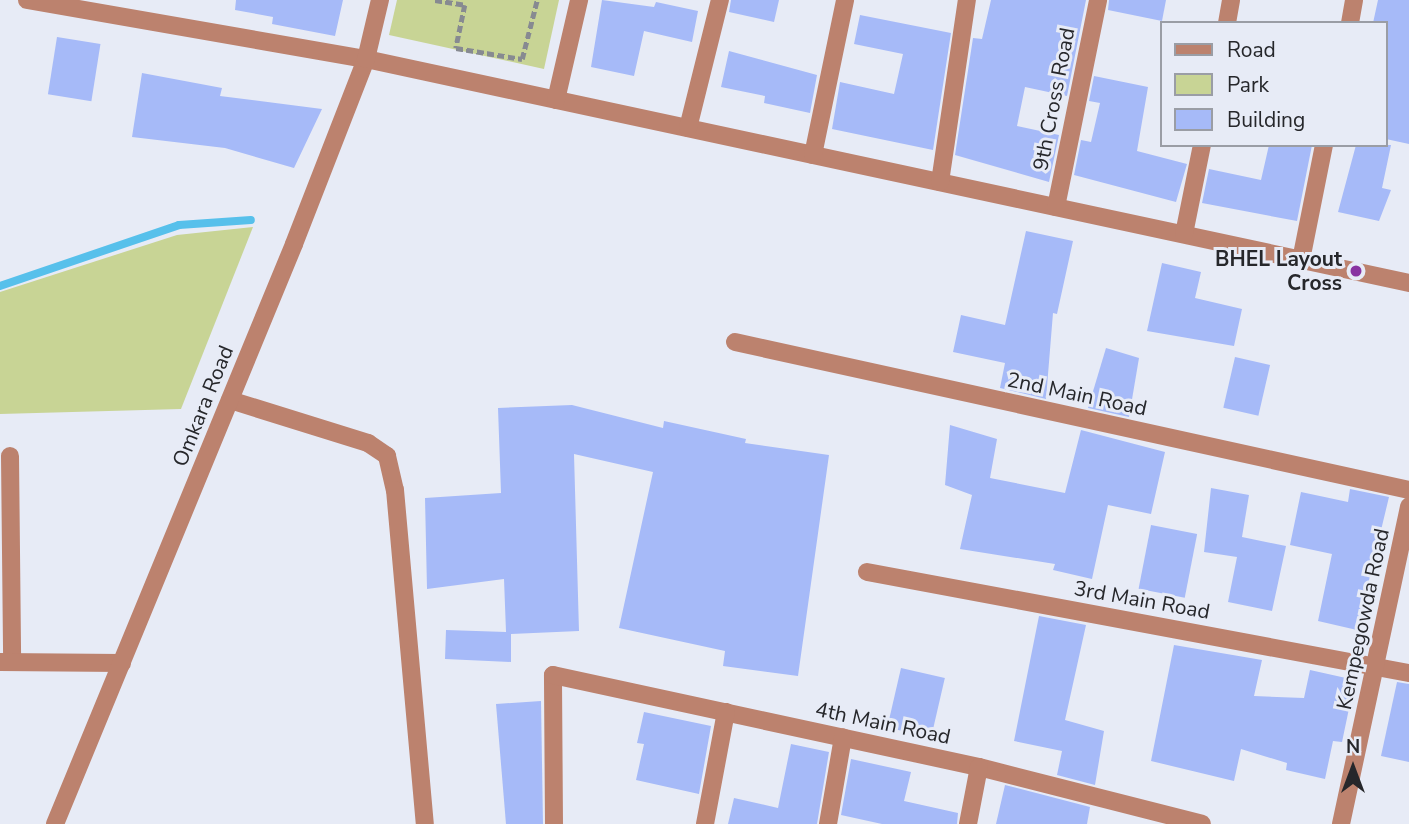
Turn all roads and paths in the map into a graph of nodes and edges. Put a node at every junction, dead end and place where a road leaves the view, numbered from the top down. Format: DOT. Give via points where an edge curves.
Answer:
graph roads {
  1 [pos="27,0"];
  2 [pos="380,0"];
  3 [pos="435,0"];
  4 [pos="537,0"];
  5 [pos="579,0"];
  6 [pos="720,0"];
  7 [pos="845,0"];
  8 [pos="967,0"];
  9 [pos="1098,0"];
  10 [pos="1231,0"];
  11 [pos="1354,0"];
  12 [pos="1227,21"];
  13 [pos="1350,21"];
  14 [pos="366,59"];
  15 [pos="556,100"];
  16 [pos="688,128"];
  17 [pos="1202,147"];
  18 [pos="1324,147"];
  19 [pos="813,155"];
  20 [pos="940,182"];
  21 [pos="1056,207"];
  22 [pos="1184,234"];
  23 [pos="1301,260"];
  24 [pos="1409,283"];
  25 [pos="735,342"];
  26 [pos="230,400"];
  27 [pos="9,456"];
  28 [pos="1409,490"];
  29 [pos="1409,506"];
  30 [pos="867,572"];
  31 [pos="6,662"];
  32 [pos="122,663"];
  33 [pos="1378,666"];
  34 [pos="1409,673"];
  35 [pos="726,712"];
  36 [pos="843,737"];
  37 [pos="979,767"];
  38 [pos="1161,819"];
  39 [pos="55,824"];
  40 [pos="425,824"];
  41 [pos="554,824"];
  42 [pos="705,824"];
  43 [pos="828,824"];
  44 [pos="968,824"];
  45 [pos="1202,824"];
  46 [pos="1341,824"];
  1 -- 14 [label="street"];
  2 -- 14 [label="street, Omkara Road"];
  3 -- 4 [label="path" via="465,5 456,48 522,59"];
  5 -- 15 [label="street"];
  6 -- 16 [label="street"];
  7 -- 19 [label="street"];
  8 -- 20 [label="street"];
  9 -- 21 [label="street, 9th Cross Road"];
  10 -- 12 [label="street"];
  11 -- 13 [label="street"];
  14 -- 15 [label="street"];
  14 -- 26 [label="street, Omkara Road"];
  15 -- 16 [label="street"];
  16 -- 19 [label="street"];
  17 -- 22 [label="street"];
  18 -- 23 [label="street"];
  19 -- 20 [label="street"];
  20 -- 21 [label="street"];
  21 -- 22 [label="street"];
  22 -- 23 [label="street"];
  23 -- 24 [label="street"];
  25 -- 28 [label="street, 2nd Main Road"];
  26 -- 32 [label="street, Omkara Road"];
  26 -- 40 [label="street" via="368,443 387,456 395,490"];
  27 -- 31 [label="street"];
  29 -- 33 [label="street, Kempegowda Road"];
  30 -- 33 [label="street, 3rd Main Road"];
  31 -- 32 [label="street"];
  32 -- 39 [label="street, Omkara Road"];
  33 -- 34 [label="street, 3rd Main Road"];
  33 -- 46 [label="street, Kempegowda Road"];
  35 -- 36 [label="street, 4th Main Road"];
  35 -- 41 [label="street, 4th Main Road" via="553,675"];
  35 -- 42 [label="street"];
  36 -- 37 [label="street, 4th Main Road"];
  36 -- 43 [label="street"];
  37 -- 38 [label="street, 4th Main Road"];
  37 -- 44 [label="street"];
  38 -- 45 [label="street, 4th Main Road"];
}
